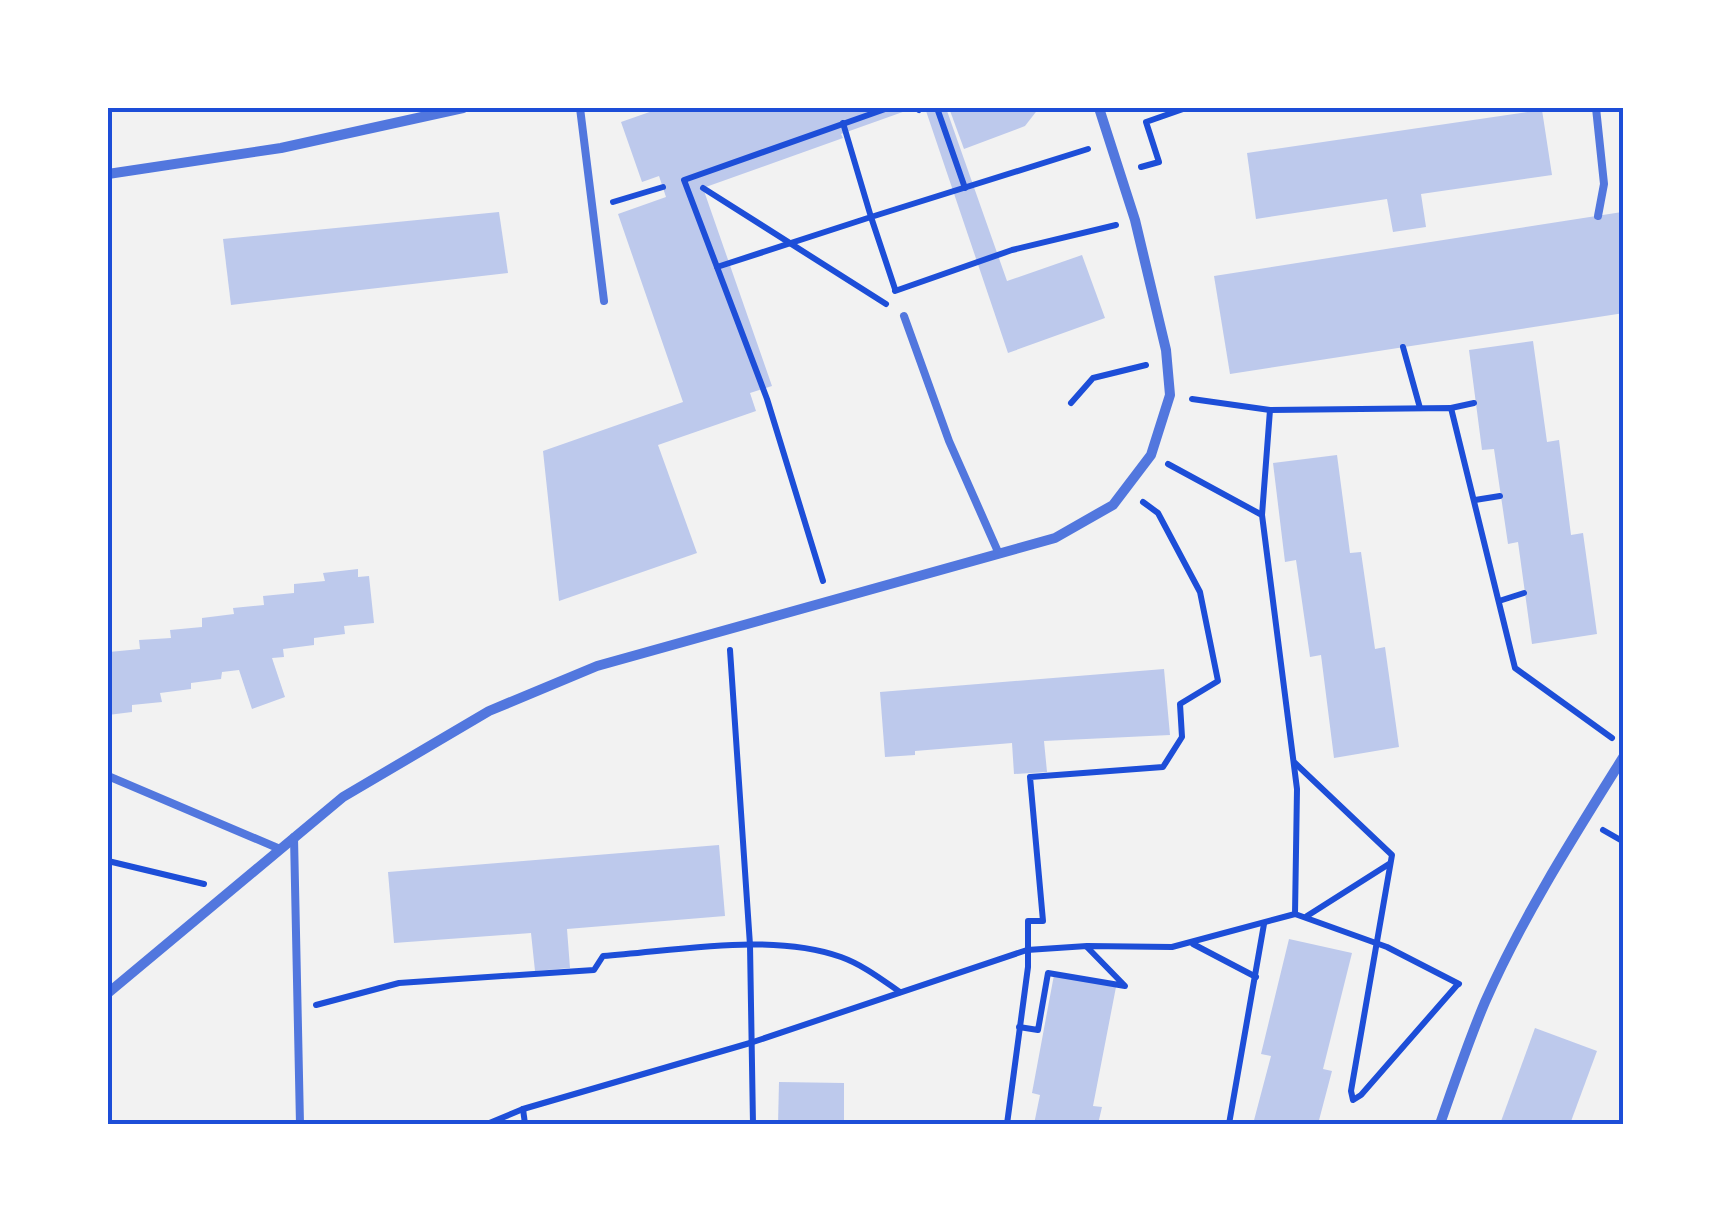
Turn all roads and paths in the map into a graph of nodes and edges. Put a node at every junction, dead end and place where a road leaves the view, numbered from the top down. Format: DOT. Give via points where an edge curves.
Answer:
graph roads {
  1 [pos="464,108"];
  2 [pos="580,108"];
  3 [pos="888,108"];
  4 [pos="938,108"];
  5 [pos="1099,108"];
  6 [pos="1186,108"];
  7 [pos="1596,108"];
  8 [pos="844,123"];
  9 [pos="1109,142"];
  10 [pos="1120,173"];
  11 [pos="108,174"];
  12 [pos="663,187"];
  13 [pos="703,188"];
  14 [pos="964,188"];
  15 [pos="592,205"];
  16 [pos="1598,216"];
  17 [pos="871,218"];
  18 [pos="1135,220"];
  19 [pos="790,244"];
  20 [pos="717,268"];
  21 [pos="894,289"];
  22 [pos="604,301"];
  23 [pos="904,316"];
  24 [pos="1403,347"];
  25 [pos="1167,361"];
  26 [pos="1170,395"];
  27 [pos="1071,403"];
  28 [pos="1474,403"];
  29 [pos="1420,408"];
  30 [pos="1451,408"];
  31 [pos="1270,410"];
  32 [pos="1152,455"];
  33 [pos="1126,488"];
  34 [pos="1500,496"];
  35 [pos="1475,500"];
  36 [pos="1262,515"];
  37 [pos="999,554"];
  38 [pos="1524,593"];
  39 [pos="1499,601"];
  40 [pos="828,602"];
  41 [pos="729,629"];
  42 [pos="1624,747"];
  43 [pos="1624,756"];
  44 [pos="1294,763"];
  45 [pos="108,776"];
  46 [pos="294,837"];
  47 [pos="280,849"];
  48 [pos="108,861"];
  49 [pos="1391,864"];
  50 [pos="231,891"];
  51 [pos="1295,914"];
  52 [pos="1306,916"];
  53 [pos="1264,924"];
  54 [pos="1377,942"];
  55 [pos="1192,944"];
  56 [pos="750,945"];
  57 [pos="1086,946"];
  58 [pos="1027,950"];
  59 [pos="1256,977"];
  60 [pos="108,993"];
  61 [pos="902,993"];
  62 [pos="297,1011"];
  63 [pos="1019,1026"];
  64 [pos="750,1043"];
  65 [pos="523,1109"];
  66 [pos="300,1124"];
  67 [pos="486,1124"];
  68 [pos="525,1124"];
  69 [pos="753,1124"];
  70 [pos="1007,1124"];
  71 [pos="1229,1124"];
  72 [pos="1440,1124"];
  1 -- 11 [label="street" via="282,148"];
  2 -- 15 [label="lane"];
  3 -- 8 [label="path"];
  4 -- 14 [label="path"];
  5 -- 9 [label="street"];
  6 -- 10 [label="path" via="1146,122 1159,162"];
  7 -- 16 [label="lane" via="1604,184"];
  8 -- 17 [label="path"];
  8 -- 20 [label="path" via="684,180"];
  9 -- 10 [label="street"];
  9 -- 14 [label="path"];
  10 -- 18 [label="street"];
  12 -- 15 [label="path"];
  13 -- 19 [label="path"];
  14 -- 17 [label="path"];
  15 -- 22 [label="lane"];
  17 -- 19 [label="path"];
  17 -- 21 [label="path"];
  18 -- 21 [label="path" via="1012,250"];
  18 -- 25 [label="street"];
  19 -- 20 [label="path"];
  19 -- 23 [label="path"];
  20 -- 40 [label="path"];
  21 -- 23 [label="path"];
  23 -- 37 [label="lane"];
  24 -- 29 [label="path"];
  25 -- 26 [label="street"];
  25 -- 27 [label="path" via="1093,378"];
  26 -- 31 [label="path"];
  26 -- 32 [label="street"];
  28 -- 30 [label="path"];
  29 -- 30 [label="path"];
  29 -- 31 [label="path"];
  30 -- 35 [label="path"];
  31 -- 36 [label="path"];
  32 -- 33 [label="street"];
  32 -- 36 [label="path"];
  33 -- 37 [label="street" via="1112,505 1055,538"];
  33 -- 58 [label="path" via="1158,513 1200,592 1218,681 1180,704 1182,737 1163,767 1030,777 1043,921 1028,921"];
  34 -- 35 [label="path"];
  35 -- 39 [label="path"];
  36 -- 44 [label="path"];
  37 -- 40 [label="street"];
  38 -- 39 [label="path"];
  39 -- 42 [label="path" via="1515,668"];
  40 -- 41 [label="street"];
  41 -- 46 [label="street" via="597,666 489,710 343,797"];
  41 -- 56 [label="path"];
  43 -- 72 [label="street" via="1522,928 1486,1001"];
  44 -- 49 [label="path" via="1392,855"];
  44 -- 51 [label="path"];
  45 -- 47 [label="lane"];
  46 -- 47 [label="street"];
  46 -- 62 [label="lane"];
  47 -- 50 [label="street"];
  48 -- 50 [label="path"];
  49 -- 52 [label="path"];
  49 -- 54 [label="path"];
  50 -- 60 [label="street"];
  51 -- 52 [label="path"];
  51 -- 53 [label="path"];
  52 -- 54 [label="path"];
  53 -- 55 [label="path"];
  53 -- 59 [label="path"];
  54 -- 54 [label="path" via="1351,1091 1353,1100 1458,984"];
  55 -- 57 [label="path"];
  55 -- 59 [label="path"];
  56 -- 61 [label="path" via="815,949 868,970"];
  56 -- 62 [label="path" via="603,956 594,970 398,982"];
  56 -- 64 [label="path"];
  57 -- 58 [label="path"];
  57 -- 63 [label="path" via="1125,986 1048,973 1038,1030"];
  58 -- 61 [label="path"];
  58 -- 63 [label="path"];
  59 -- 71 [label="path"];
  61 -- 64 [label="path"];
  62 -- 66 [label="lane"];
  63 -- 70 [label="path"];
  64 -- 65 [label="path"];
  64 -- 69 [label="path"];
  65 -- 67 [label="path"];
  65 -- 68 [label="path"];
}
